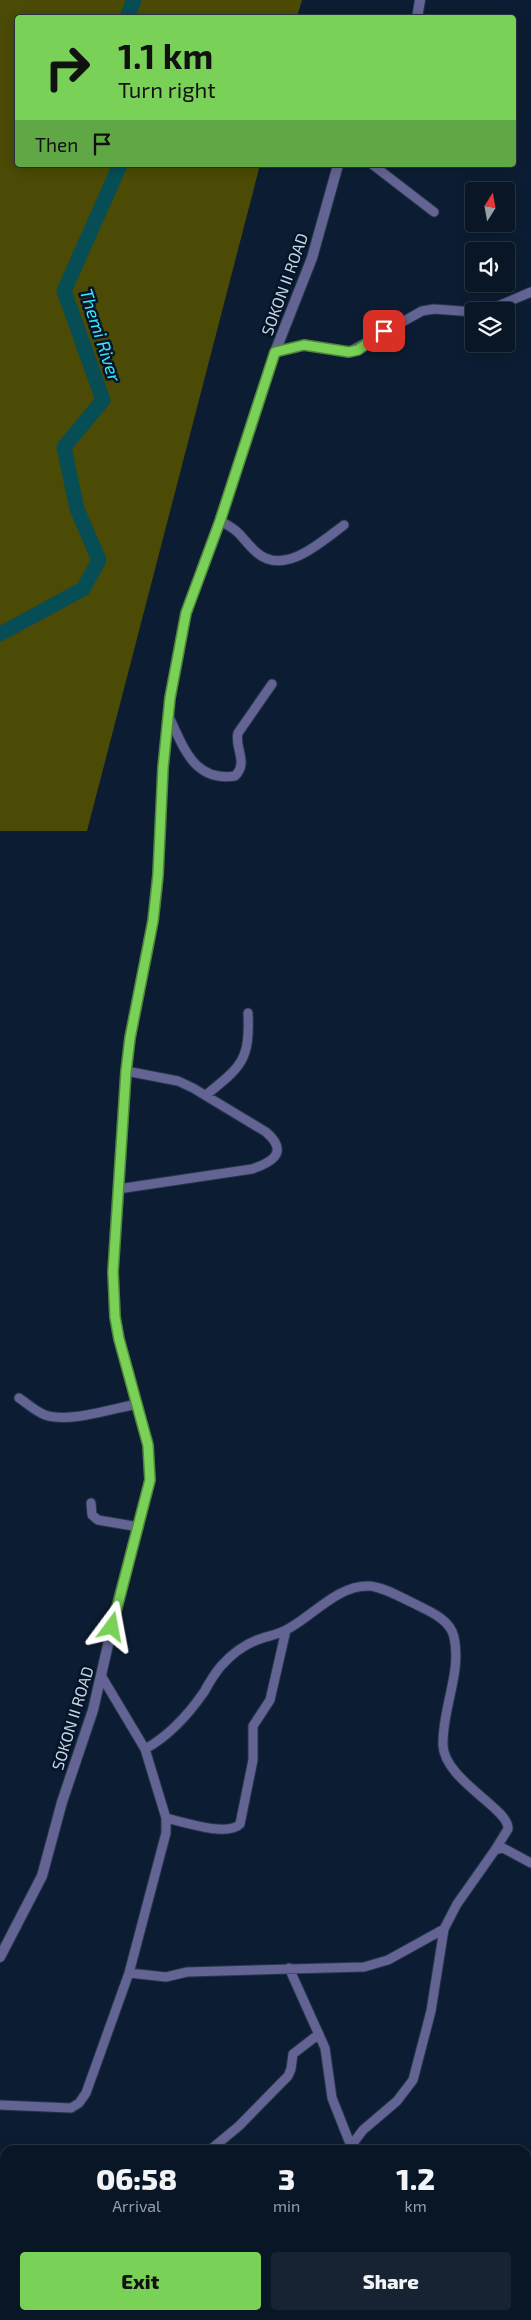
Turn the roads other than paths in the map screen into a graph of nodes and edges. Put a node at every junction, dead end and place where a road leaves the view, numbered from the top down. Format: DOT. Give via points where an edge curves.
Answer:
graph roads {
  1 [pos="420,0"];
  2 [pos="418,15"];
  3 [pos="337,167"];
  4 [pos="376,167"];
  5 [pos="434,212"];
  6 [pos="531,292"];
  7 [pos="507,302"];
  8 [pos="465,311"];
  9 [pos="275,352"];
  10 [pos="220,521"];
  11 [pos="344,525"];
  12 [pos="272,684"];
  13 [pos="169,717"];
  14 [pos="248,1013"];
  15 [pos="126,1072"];
  16 [pos="206,1095"];
  17 [pos="118,1189"];
  18 [pos="20,1398"];
  19 [pos="137,1404"];
  20 [pos="91,1503"];
  21 [pos="139,1527"];
  22 [pos="286,1630"];
  23 [pos="102,1677"];
  24 [pos="145,1749"];
  25 [pos="166,1818"];
  26 [pos="495,1850"];
  27 [pos="531,1863"];
  28 [pos="444,1929"];
  29 [pos="0,1957"];
  30 [pos="289,1968"];
  31 [pos="129,1973"];
  32 [pos="319,2034"];
  33 [pos="0,2105"];
  34 [pos="216,2145"];
  35 [pos="348,2145"];
  36 [pos="351,2145"];
  1 -- 2 [label="street"];
  3 -- 9 [label="street, SOKON II ROAD" via="312,258"];
  4 -- 5 [label="street"];
  6 -- 7 [label="street"];
  8 -- 9 [label="street" via="422,311 349,352 304,345"];
  9 -- 10 [label="street, SOKON II ROAD"];
  10 -- 11 [label="street" via="242,534 259,554 275,560 297,557"];
  10 -- 13 [label="street, SOKON II ROAD" via="186,613"];
  12 -- 13 [label="street" via="238,733 236,742 242,760 235,776 213,776 199,769 187,754"];
  13 -- 15 [label="street, SOKON II ROAD" via="154,914"];
  14 -- 16 [label="street" via="245,1056 231,1074"];
  15 -- 16 [label="street" via="178,1082"];
  15 -- 17 [label="street, SOKON II ROAD"];
  16 -- 17 [label="street" via="273,1138 276,1146 274,1159 252,1169"];
  17 -- 19 [label="street, SOKON II ROAD" via="113,1272 115,1317"];
  18 -- 19 [label="street" via="34,1410 65,1418"];
  19 -- 21 [label="street, SOKON II ROAD" via="150,1462 148,1491"];
  20 -- 21 [label="street" via="92,1515 98,1520"];
  21 -- 23 [label="street, SOKON II ROAD"];
  22 -- 24 [label="street" via="256,1640 231,1657 183,1719 165,1737"];
  22 -- 25 [label="street" via="270,1700 254,1726 254,1760 240,1824 225,1830"];
  22 -- 26 [label="street" via="343,1592 370,1586 391,1593 446,1622 453,1634 457,1660 443,1729 443,1751 461,1778 506,1819 508,1829"];
  23 -- 24 [label="street"];
  23 -- 29 [label="street, SOKON II ROAD" via="42,1876"];
  24 -- 25 [label="street"];
  25 -- 31 [label="street" via="166,1833"];
  26 -- 27 [label="street" via="503,1848"];
  26 -- 28 [label="street" via="460,1898"];
  28 -- 30 [label="street" via="376,1964"];
  28 -- 36 [label="street" via="431,2011 413,2080 404,2094 363,2130"];
  30 -- 31 [label="street" via="187,1972 170,1977"];
  30 -- 32 [label="street"];
  31 -- 33 [label="street" via="92,2078 79,2103 71,2108"];
  32 -- 34 [label="street" via="293,2054 288,2076"];
  32 -- 35 [label="street" via="328,2056 332,2098"];
}
